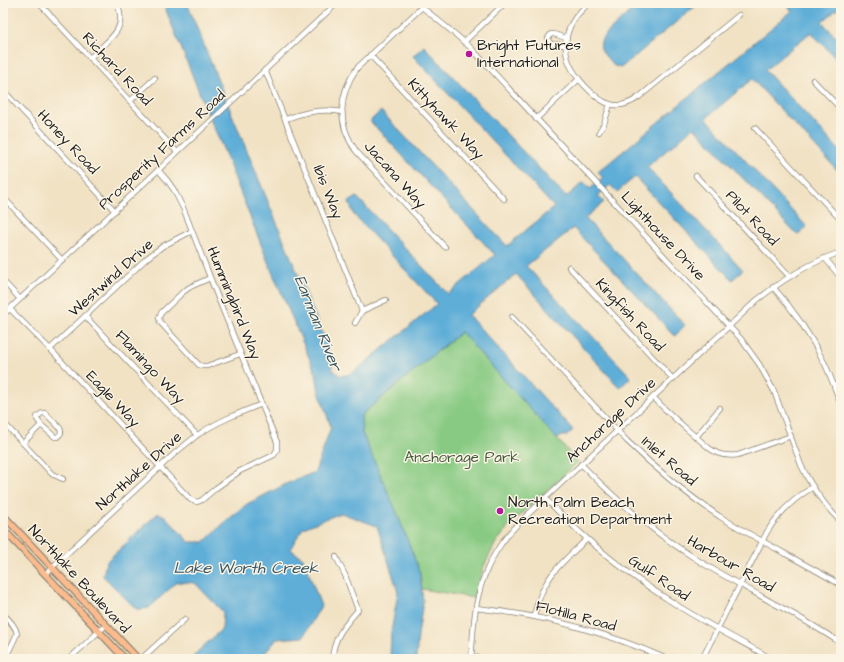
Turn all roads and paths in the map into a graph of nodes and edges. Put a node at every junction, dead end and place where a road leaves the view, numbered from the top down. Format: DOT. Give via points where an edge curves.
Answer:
graph roads {
  1 [pos="39,3"];
  2 [pos="117,3"];
  3 [pos="337,3"];
  4 [pos="417,3"];
  5 [pos="505,3"];
  6 [pos="589,3"];
  7 [pos="422,7"];
  8 [pos="739,15"];
  9 [pos="566,38"];
  10 [pos="464,42"];
  11 [pos="566,45"];
  12 [pos="370,55"];
  13 [pos="90,58"];
  14 [pos="266,70"];
  15 [pos="155,78"];
  16 [pos="579,79"];
  17 [pos="813,80"];
  18 [pos="3,90"];
  19 [pos="130,101"];
  20 [pos="610,104"];
  21 [pos="841,109"];
  22 [pos="342,112"];
  23 [pos="286,119"];
  24 [pos="536,119"];
  25 [pos="755,128"];
  26 [pos="599,132"];
  27 [pos="177,152"];
  28 [pos="158,170"];
  29 [pos="696,176"];
  30 [pos="3,197"];
  31 [pos="504,199"];
  32 [pos="115,211"];
  33 [pos="841,220"];
  34 [pos="192,231"];
  35 [pos="445,247"];
  36 [pos="841,252"];
  37 [pos="825,258"];
  38 [pos="62,260"];
  39 [pos="569,267"];
  40 [pos="790,276"];
  41 [pos="210,278"];
  42 [pos="841,278"];
  43 [pos="3,280"];
  44 [pos="773,287"];
  45 [pos="20,299"];
  46 [pos="386,300"];
  47 [pos="10,309"];
  48 [pos="362,311"];
  49 [pos="3,315"];
  50 [pos="85,316"];
  51 [pos="512,317"];
  52 [pos="355,323"];
  53 [pos="730,326"];
  54 [pos="50,349"];
  55 [pos="240,354"];
  56 [pos="673,379"];
  57 [pos="653,397"];
  58 [pos="262,404"];
  59 [pos="841,405"];
  60 [pos="720,408"];
  61 [pos="3,422"];
  62 [pos="41,425"];
  63 [pos="617,430"];
  64 [pos="197,435"];
  65 [pos="791,436"];
  66 [pos="696,437"];
  67 [pos="23,443"];
  68 [pos="581,464"];
  69 [pos="160,467"];
  70 [pos="62,479"];
  71 [pos="812,487"];
  72 [pos="545,498"];
  73 [pos="200,501"];
  74 [pos="3,515"];
  75 [pos="841,522"];
  76 [pos="3,529"];
  77 [pos="587,539"];
  78 [pos="763,541"];
  79 [pos="336,556"];
  80 [pos="52,567"];
  81 [pos="45,574"];
  82 [pos="740,585"];
  83 [pos="841,585"];
  84 [pos="476,608"];
  85 [pos="3,614"];
  86 [pos="534,616"];
  87 [pos="185,619"];
  88 [pos="106,624"];
  89 [pos="717,628"];
  90 [pos="99,631"];
  91 [pos="841,643"];
  92 [pos="471,658"];
  93 [pos="5,659"];
  94 [pos="69,659"];
  95 [pos="125,659"];
  96 [pos="139,659"];
  97 [pos="332,659"];
  98 [pos="489,659"];
  99 [pos="667,659"];
  100 [pos="702,659"];
  101 [pos="772,659"];
  1 -- 13 [label="street, Richard Road"];
  2 -- 13 [label="street" via="120,25"];
  3 -- 14 [label="street, Prosperity Farms Road"];
  4 -- 7 [label="street, Lighthouse Drive"];
  5 -- 10 [label="street"];
  6 -- 9 [label="street" via="574,18"];
  7 -- 10 [label="street, Lighthouse Drive"];
  7 -- 12 [label="street"];
  8 -- 20 [label="street" via="635,101"];
  9 -- 11 [label="street"];
  9 -- 11 [label="street" via="554,34 548,38 551,44"];
  10 -- 24 [label="street, Lighthouse Drive"];
  11 -- 16 [label="street" via="566,55 574,74"];
  12 -- 22 [label="street" via="349,80"];
  12 -- 31 [label="street, Kittyhawk Way"];
  13 -- 19 [label="street, Richard Road"];
  14 -- 23 [label="street, Ibis Way"];
  14 -- 27 [label="street, Prosperity Farms Road"];
  15 -- 19 [label="street"];
  16 -- 20 [label="street" via="594,96"];
  16 -- 24 [label="street"];
  17 -- 21 [label="street"];
  18 -- 32 [label="street, Honey Road"];
  19 -- 27 [label="street, Richard Road"];
  20 -- 26 [label="street"];
  22 -- 23 [label="street" via="318,110"];
  22 -- 35 [label="street, Jacana Way" via="346,132 356,151"];
  23 -- 48 [label="street, Ibis Way"];
  24 -- 53 [label="street, Lighthouse Drive"];
  25 -- 33 [label="street"];
  27 -- 28 [label="street, Prosperity Farms Road"];
  28 -- 32 [label="street, Prosperity Farms Road"];
  28 -- 34 [label="street, Hummingbird Way" via="174,190"];
  29 -- 40 [label="street, Pilot Road"];
  30 -- 38 [label="street"];
  32 -- 38 [label="street, Prosperity Farms Road"];
  34 -- 41 [label="street, Hummingbird Way"];
  34 -- 50 [label="street, Westwind Drive" via="153,253"];
  36 -- 37 [label="street, Anchorage Drive"];
  37 -- 40 [label="street, Anchorage Drive"];
  37 -- 42 [label="street"];
  38 -- 45 [label="street, Prosperity Farms Road"];
  39 -- 56 [label="street, Kingfish Road"];
  40 -- 44 [label="street, Anchorage Drive"];
  41 -- 55 [label="street, Hummingbird Way"];
  41 -- 55 [label="street" via="183,292 161,313 160,322 199,365 208,366"];
  43 -- 45 [label="street"];
  44 -- 53 [label="street, Anchorage Drive"];
  44 -- 59 [label="street" via="809,335 825,365"];
  45 -- 47 [label="street, Prosperity Farms Road"];
  46 -- 48 [label="street"];
  47 -- 49 [label="street, Prosperity Farms Road"];
  47 -- 54 [label="street, Eagle Way"];
  48 -- 52 [label="street"];
  50 -- 54 [label="street, Westwind Drive"];
  50 -- 64 [label="street, Flamingo Way"];
  51 -- 63 [label="street, Inlet Road"];
  53 -- 56 [label="street, Anchorage Drive"];
  53 -- 65 [label="street, Lighthouse Drive" via="767,377"];
  54 -- 69 [label="street, Eagle Way"];
  55 -- 58 [label="street, Hummingbird Way"];
  56 -- 57 [label="street, Anchorage Drive"];
  57 -- 63 [label="street, Anchorage Drive"];
  57 -- 66 [label="street"];
  58 -- 64 [label="street, Northlake Drive"];
  58 -- 73 [label="street, Hummingbird Way" via="278,450 274,455 228,479"];
  60 -- 66 [label="street"];
  61 -- 67 [label="street"];
  62 -- 62 [label="street" via="57,438 60,434 60,428 42,413 37,417"];
  62 -- 67 [label="street"];
  63 -- 68 [label="street, Anchorage Drive"];
  63 -- 78 [label="street, Inlet Road" via="678,487 718,515"];
  64 -- 69 [label="street, Northlake Drive"];
  65 -- 66 [label="street" via="731,456 715,452"];
  65 -- 71 [label="street, Lighthouse Drive"];
  67 -- 70 [label="street" via="52,474"];
  68 -- 72 [label="street, Anchorage Drive"];
  68 -- 82 [label="street, Harbour Road" via="615,498 654,530"];
  69 -- 73 [label="street, Eagle Way" via="191,500"];
  69 -- 80 [label="street, Northlake Drive"];
  71 -- 75 [label="street, Lighthouse Drive"];
  71 -- 78 [label="street" via="780,513"];
  72 -- 77 [label="street, Gulf Road"];
  72 -- 84 [label="street, Anchorage Drive" via="511,531 497,550 482,584"];
  74 -- 80 [label="main road, Northlake Boulevard"];
  76 -- 81 [label="main road, Northlake Boulevard"];
  77 -- 86 [label="street" via="549,578 540,594"];
  77 -- 89 [label="street, Gulf Road" via="672,603"];
  78 -- 82 [label="street"];
  78 -- 83 [label="street, Inlet Road"];
  79 -- 97 [label="street" via="358,610 340,631"];
  80 -- 81 [label="street, Northlake Drive"];
  80 -- 88 [label="main road, Northlake Boulevard"];
  81 -- 90 [label="main road, Northlake Boulevard"];
  82 -- 89 [label="street"];
  82 -- 91 [label="street, Harbour Road"];
  84 -- 86 [label="street, Flotilla Road"];
  84 -- 92 [label="street, Anchorage Drive"];
  85 -- 93 [label="street" via="17,631"];
  86 -- 99 [label="street, Flotilla Road" via="605,635"];
  87 -- 96 [label="street"];
  88 -- 90 [label="street"];
  88 -- 96 [label="main road, Northlake Boulevard"];
  89 -- 100 [label="street"];
  89 -- 101 [label="street, Gulf Road"];
  90 -- 94 [label="street"];
  90 -- 95 [label="main road, Northlake Boulevard"];
  92 -- 98 [label="street"];
}
